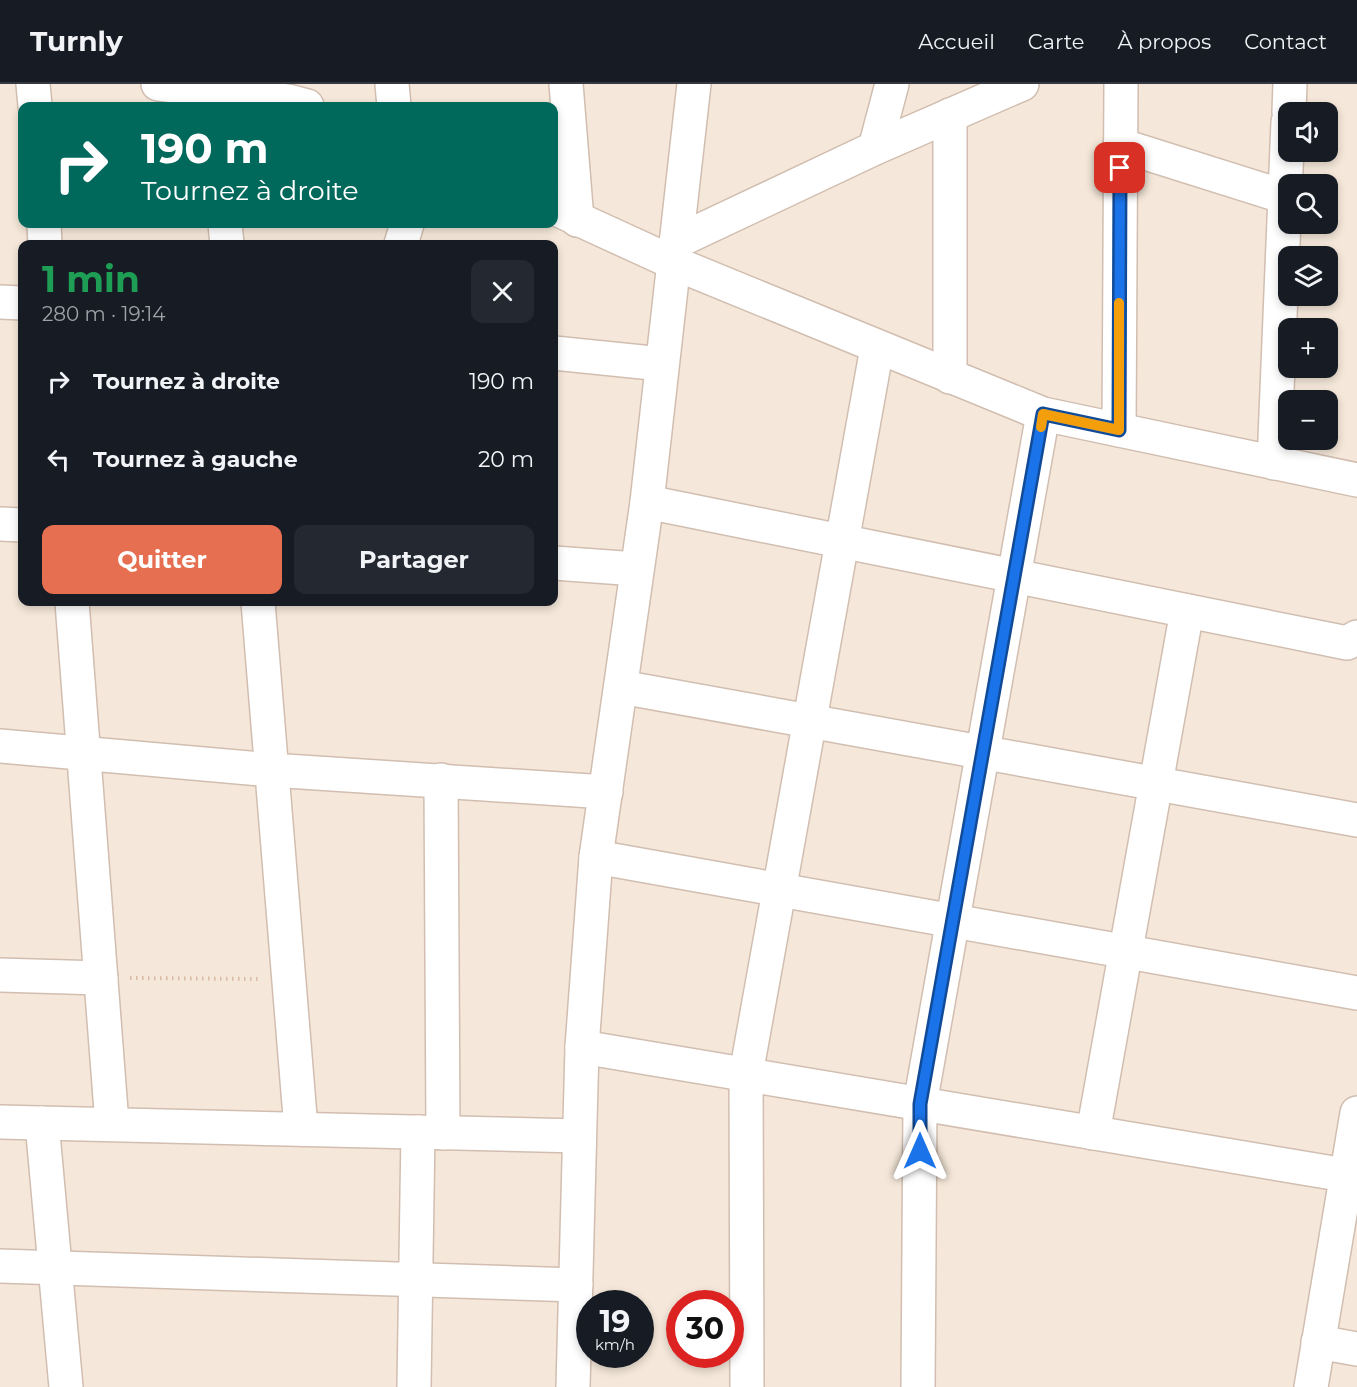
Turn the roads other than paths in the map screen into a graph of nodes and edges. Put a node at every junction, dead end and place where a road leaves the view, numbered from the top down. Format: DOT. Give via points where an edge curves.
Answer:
graph roads {
  1 [pos="33,84"];
  2 [pos="158,84"];
  3 [pos="392,84"];
  4 [pos="566,84"];
  5 [pos="694,84"];
  6 [pos="891,84"];
  7 [pos="1022,84"];
  8 [pos="1121,84"];
  9 [pos="1290,84"];
  10 [pos="214,94"];
  11 [pos="35,102"];
  12 [pos="292,102"];
  13 [pos="394,102"];
  14 [pos="1289,102"];
  15 [pos="950,115"];
  16 [pos="1120,145"];
  17 [pos="875,148"];
  18 [pos="1278,195"];
  19 [pos="565,214"];
  20 [pos="1283,234"];
  21 [pos="675,252"];
  22 [pos="0,302"];
  23 [pos="18,303"];
  24 [pos="877,348"];
  25 [pos="558,353"];
  26 [pos="662,364"];
  27 [pos="950,377"];
  28 [pos="1043,414"];
  29 [pos="1119,430"];
  30 [pos="1274,463"];
  31 [pos="1357,480"];
  32 [pos="646,502"];
  33 [pos="0,524"];
  34 [pos="18,525"];
  35 [pos="841,541"];
  36 [pos="558,563"];
  37 [pos="637,569"];
  38 [pos="1014,576"];
  39 [pos="72,606"];
  40 [pos="258,606"];
  41 [pos="1187,611"];
  42 [pos="1357,637"];
  43 [pos="621,687"];
  44 [pos="809,721"];
  45 [pos="0,746"];
  46 [pos="83,752"];
  47 [pos="982,752"];
  48 [pos="271,770"];
  49 [pos="441,780"];
  50 [pos="1156,783"];
  51 [pos="606,792"];
  52 [pos="1357,820"];
  53 [pos="596,857"];
  54 [pos="779,890"];
  55 [pos="952,921"];
  56 [pos="1125,951"];
  57 [pos="0,975"];
  58 [pos="101,978"];
  59 [pos="1357,993"];
  60 [pos="582,1047"];
  61 [pos="746,1074"];
  62 [pos="920,1104"];
  63 [pos="1357,1113"];
  64 [pos="0,1122"];
  65 [pos="42,1123"];
  66 [pos="112,1124"];
  67 [pos="301,1129"];
  68 [pos="1093,1132"];
  69 [pos="430,1133"];
  70 [pos="579,1137"];
  71 [pos="1352,1176"];
  72 [pos="0,1266"];
  73 [pos="55,1268"];
  74 [pos="415,1280"];
  75 [pos="576,1285"];
  76 [pos="1318,1342"];
  77 [pos="1357,1349"];
  78 [pos="66,1387"];
  79 [pos="414,1387"];
  80 [pos="573,1387"];
  81 [pos="747,1387"];
  82 [pos="918,1387"];
  83 [pos="1311,1387"];
  1 -- 11 [label="street"];
  2 -- 10 [label="street"];
  3 -- 13 [label="street"];
  4 -- 19 [label="street"];
  5 -- 21 [label="street"];
  6 -- 17 [label="street"];
  7 -- 15 [label="street"];
  8 -- 16 [label="street"];
  9 -- 14 [label="street"];
  10 -- 12 [label="street"];
  15 -- 17 [label="street"];
  15 -- 27 [label="street"];
  16 -- 18 [label="street"];
  16 -- 29 [label="street"];
  17 -- 21 [label="street"];
  19 -- 21 [label="street"];
  20 -- 30 [label="street"];
  21 -- 24 [label="street"];
  21 -- 26 [label="street"];
  22 -- 23 [label="street"];
  24 -- 27 [label="street"];
  24 -- 35 [label="street"];
  25 -- 26 [label="street"];
  26 -- 32 [label="street"];
  27 -- 28 [label="street"];
  28 -- 29 [label="street"];
  28 -- 38 [label="street"];
  29 -- 30 [label="street"];
  30 -- 31 [label="street"];
  32 -- 35 [label="street"];
  32 -- 37 [label="street"];
  33 -- 34 [label="street"];
  35 -- 38 [label="street"];
  35 -- 44 [label="street"];
  36 -- 37 [label="street"];
  37 -- 43 [label="street"];
  38 -- 41 [label="street"];
  38 -- 47 [label="street"];
  39 -- 46 [label="street"];
  40 -- 48 [label="street"];
  41 -- 42 [label="street" via="1347,643"];
  41 -- 50 [label="street"];
  43 -- 44 [label="street"];
  43 -- 51 [label="street"];
  44 -- 47 [label="street"];
  44 -- 54 [label="street"];
  45 -- 46 [label="street"];
  46 -- 48 [label="street"];
  46 -- 58 [label="street"];
  47 -- 50 [label="street"];
  47 -- 55 [label="street"];
  48 -- 49 [label="street"];
  48 -- 67 [label="street"];
  49 -- 51 [label="street"];
  49 -- 69 [label="street"];
  50 -- 52 [label="street"];
  50 -- 56 [label="street"];
  51 -- 53 [label="street"];
  53 -- 54 [label="street"];
  53 -- 60 [label="street"];
  54 -- 55 [label="street"];
  54 -- 61 [label="street"];
  55 -- 56 [label="street"];
  55 -- 62 [label="street"];
  56 -- 59 [label="street"];
  56 -- 68 [label="street"];
  57 -- 58 [label="street"];
  58 -- 66 [label="street"];
  60 -- 61 [label="street"];
  60 -- 70 [label="street"];
  61 -- 62 [label="street"];
  61 -- 81 [label="street"];
  62 -- 68 [label="street"];
  62 -- 82 [label="street"];
  63 -- 71 [label="street"];
  64 -- 65 [label="street"];
  65 -- 66 [label="street"];
  65 -- 73 [label="street"];
  66 -- 67 [label="street"];
  67 -- 69 [label="street"];
  68 -- 71 [label="street"];
  69 -- 70 [label="street"];
  69 -- 74 [label="street"];
  70 -- 75 [label="street"];
  71 -- 76 [label="street"];
  72 -- 73 [label="street"];
  73 -- 74 [label="street"];
  73 -- 78 [label="street"];
  74 -- 75 [label="street"];
  74 -- 79 [label="street"];
  75 -- 80 [label="street"];
  76 -- 77 [label="street"];
  76 -- 83 [label="street"];
}
